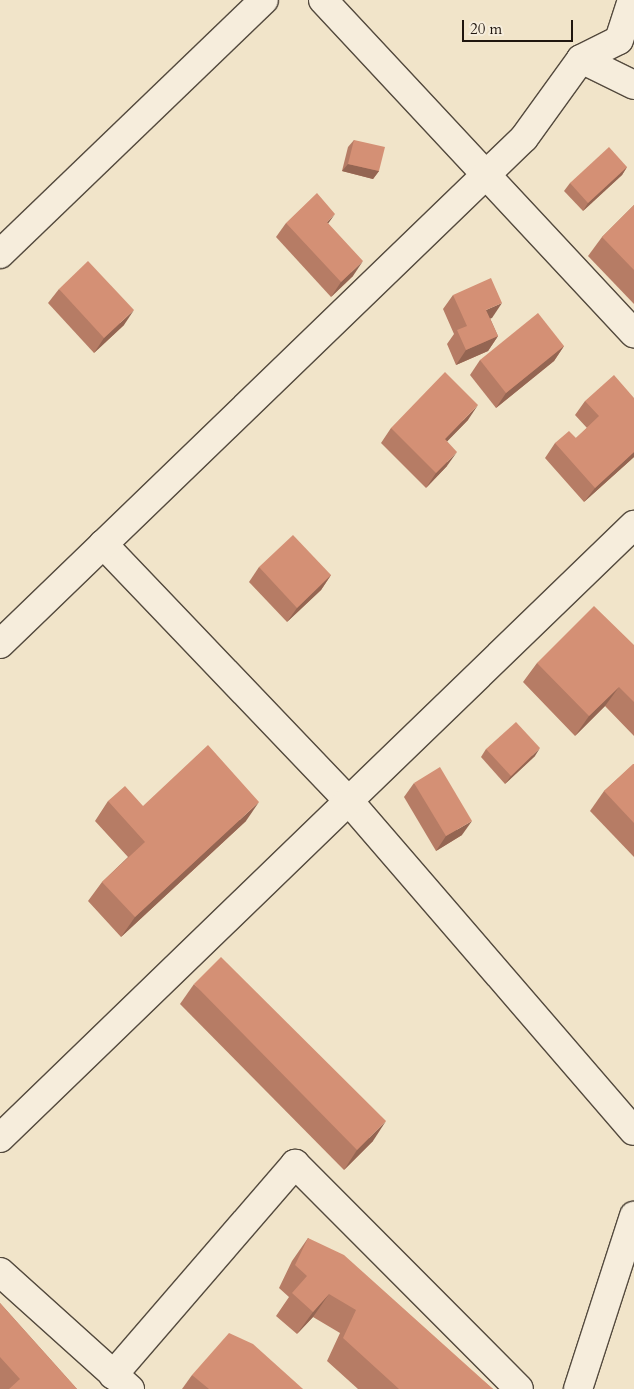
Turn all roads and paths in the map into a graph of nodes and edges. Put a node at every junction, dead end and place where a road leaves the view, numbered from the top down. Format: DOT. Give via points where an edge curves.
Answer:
graph roads {
  1 [pos="264,0"];
  2 [pos="323,0"];
  3 [pos="632,0"];
  4 [pos="581,59"];
  5 [pos="634,85"];
  6 [pos="486,175"];
  7 [pos="0,254"];
  8 [pos="634,334"];
  9 [pos="634,525"];
  10 [pos="103,544"];
  11 [pos="0,644"];
  12 [pos="348,800"];
  13 [pos="634,1131"];
  14 [pos="0,1138"];
  15 [pos="634,1216"];
  16 [pos="0,1272"];
  17 [pos="122,1382"];
  18 [pos="518,1389"];
  19 [pos="578,1389"];
  1 -- 7 [label="street"];
  2 -- 6 [label="street"];
  3 -- 4 [label="street" via="619,40"];
  4 -- 5 [label="street"];
  4 -- 6 [label="street" via="524,138"];
  6 -- 8 [label="street"];
  6 -- 10 [label="street"];
  9 -- 12 [label="street"];
  10 -- 11 [label="street"];
  10 -- 12 [label="street"];
  12 -- 13 [label="street"];
  12 -- 14 [label="street"];
  15 -- 19 [label="street"];
  16 -- 17 [label="street"];
  17 -- 18 [label="street" via="295,1164"];
}
